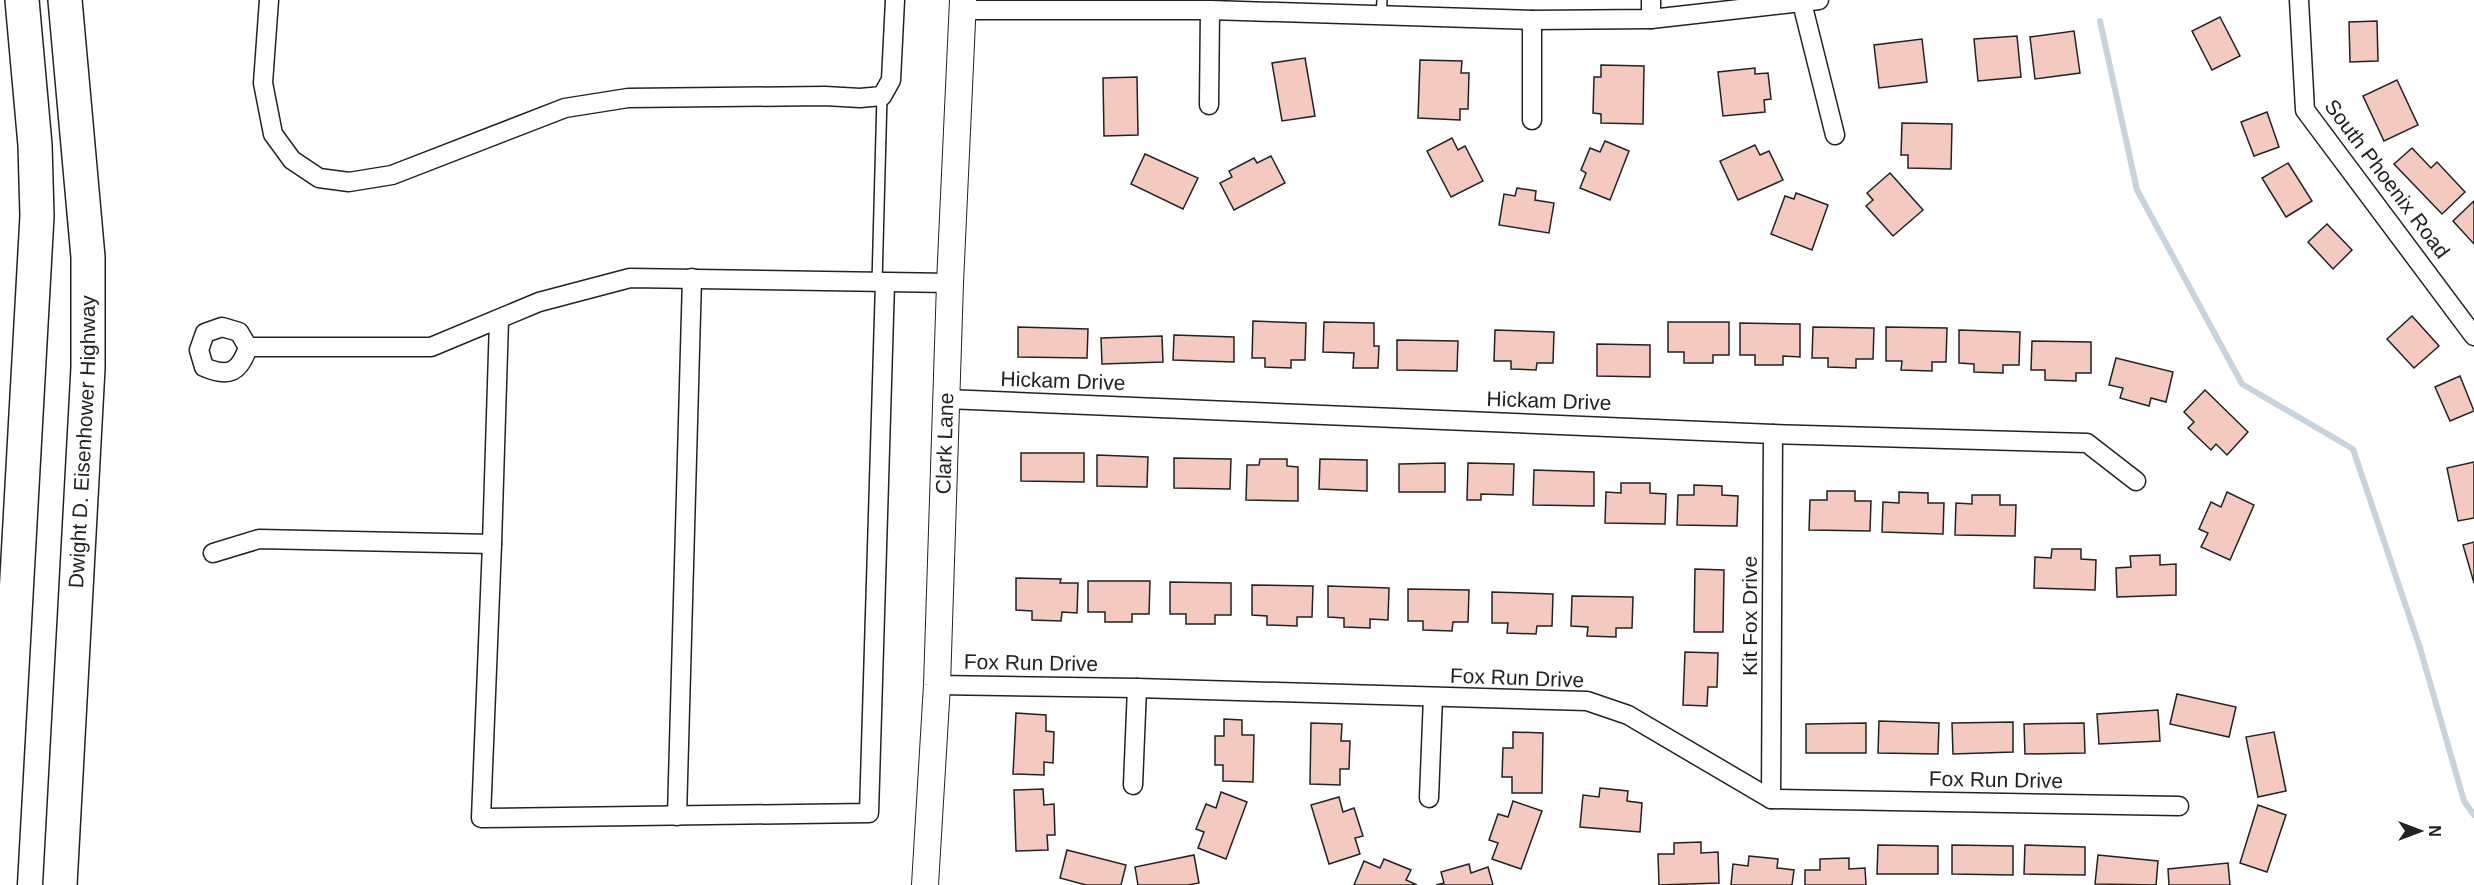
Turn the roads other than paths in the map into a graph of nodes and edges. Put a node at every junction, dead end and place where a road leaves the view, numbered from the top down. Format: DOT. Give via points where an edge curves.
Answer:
graph roads {
  1 [pos="22,0"];
  2 [pos="65,0"];
  3 [pos="269,0"];
  4 [pos="895,0"];
  5 [pos="1651,0"];
  6 [pos="2298,0"];
  7 [pos="1811,1"];
  8 [pos="963,5"];
  9 [pos="1078,5"];
  10 [pos="1381,8"];
  11 [pos="1210,10"];
  12 [pos="1651,19"];
  13 [pos="1532,20"];
  14 [pos="882,96"];
  15 [pos="1209,105"];
  16 [pos="1532,120"];
  17 [pos="1835,135"];
  18 [pos="692,278"];
  19 [pos="881,283"];
  20 [pos="950,283"];
  21 [pos="499,320"];
  22 [pos="2474,336"];
  23 [pos="248,347"];
  24 [pos="947,399"];
  25 [pos="1773,434"];
  26 [pos="2136,481"];
  27 [pos="492,544"];
  28 [pos="213,554"];
  29 [pos="937,684"];
  30 [pos="1137,688"];
  31 [pos="1433,698"];
  32 [pos="1133,785"];
  33 [pos="1430,798"];
  34 [pos="1772,799"];
  35 [pos="2179,806"];
  36 [pos="677,816"];
  37 [pos="0,885"];
  38 [pos="60,885"];
  39 [pos="925,885"];
  1 -- 37 [label="highway" via="37,216"];
  2 -- 38 [label="highway, Dwight D. Eisenhower Highway" via="88,257 88,368"];
  3 -- 14 [label="street" via="263,83 273,134 292,160 318,178 349,182 392,175 565,108 607,101"];
  4 -- 14 [label="street" via="891,80"];
  5 -- 12 [label="street"];
  6 -- 22 [label="street, South Phoenix Road" via="2305,110"];
  7 -- 12 [label="street"];
  7 -- 17 [label="street"];
  8 -- 9 [label="street"];
  8 -- 20 [label="main road, Clark Lane"];
  9 -- 11 [label="street"];
  10 -- 11 [label="street"];
  10 -- 13 [label="street"];
  11 -- 15 [label="street"];
  12 -- 13 [label="street"];
  13 -- 16 [label="street"];
  14 -- 19 [label="lane"];
  18 -- 19 [label="street"];
  18 -- 21 [label="street" via="630,278 539,302"];
  18 -- 36 [label="street"];
  19 -- 20 [label="street"];
  19 -- 36 [label="street" via="868,813"];
  20 -- 24 [label="main road, Clark Lane"];
  21 -- 23 [label="street" via="431,347"];
  21 -- 27 [label="street"];
  24 -- 25 [label="street, Hickam Drive"];
  24 -- 29 [label="main road, Clark Lane"];
  25 -- 26 [label="street, Hickam Drive" via="2087,443"];
  25 -- 34 [label="street, Kit Fox Drive"];
  27 -- 28 [label="street" via="259,539"];
  27 -- 36 [label="street" via="481,818"];
  29 -- 30 [label="street, Fox Run Drive"];
  29 -- 39 [label="main road, Clark Lane"];
  30 -- 31 [label="street, Fox Run Drive"];
  30 -- 32 [label="street"];
  31 -- 33 [label="street"];
  31 -- 34 [label="street, Fox Run Drive" via="1587,701 1628,715"];
  34 -- 35 [label="street, Fox Run Drive"];
}
